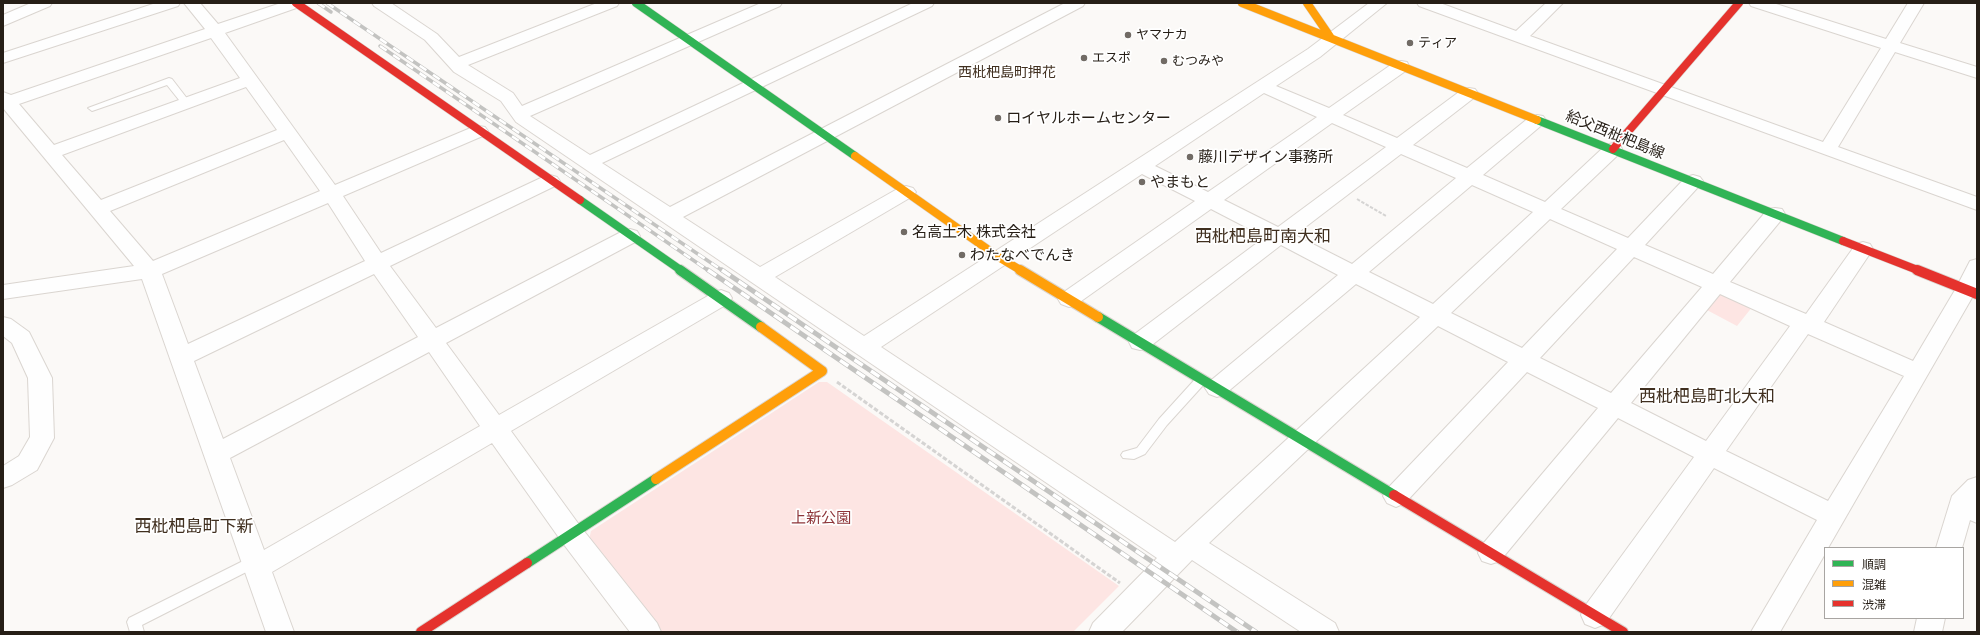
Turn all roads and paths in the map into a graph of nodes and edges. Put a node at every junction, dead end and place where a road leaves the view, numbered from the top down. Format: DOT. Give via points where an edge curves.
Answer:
graph roads {
  1 [pos="44,3"];
  2 [pos="172,3"];
  3 [pos="192,3"];
  4 [pos="296,3"];
  5 [pos="380,3"];
  6 [pos="611,3"];
  7 [pos="636,3"];
  8 [pos="774,3"];
  9 [pos="926,3"];
  10 [pos="1242,3"];
  11 [pos="1307,3"];
  12 [pos="1379,3"];
  13 [pos="1425,3"];
  14 [pos="1555,3"];
  15 [pos="1739,3"];
  16 [pos="1757,3"];
  17 [pos="1916,3"];
  18 [pos="1073,4"];
  19 [pos="3,21"];
  20 [pos="215,31"];
  21 [pos="1519,37"];
  22 [pos="1331,38"];
  23 [pos="689,40"];
  24 [pos="1890,46"];
  25 [pos="3,58"];
  26 [pos="456,64"];
  27 [pos="1401,66"];
  28 [pos="1977,73"];
  29 [pos="249,80"];
  30 [pos="753,85"];
  31 [pos="1262,86"];
  32 [pos="1664,90"];
  33 [pos="1469,92"];
  34 [pos="5,100"];
  35 [pos="186,103"];
  36 [pos="92,108"];
  37 [pos="519,114"];
  38 [pos="1329,116"];
  39 [pos="1537,120"];
  40 [pos="479,131"];
  41 [pos="287,132"];
  42 [pos="824,135"];
  43 [pos="1398,146"];
  44 [pos="1613,149"];
  45 [pos="1828,149"];
  46 [pos="51,153"];
  47 [pos="589,162"];
  48 [pos="1141,166"];
  49 [pos="1469,177"];
  50 [pos="550,181"];
  51 [pos="1693,181"];
  52 [pos="1341,190"];
  53 [pos="906,192"];
  54 [pos="332,194"];
  55 [pos="1209,200"];
  56 [pos="1977,204"];
  57 [pos="98,209"];
  58 [pos="1547,211"];
  59 [pos="1775,214"];
  60 [pos="670,216"];
  61 [pos="1386,216"];
  62 [pos="630,236"];
  63 [pos="1280,236"];
  64 [pos="1631,247"];
  65 [pos="1863,249"];
  66 [pos="1000,258"];
  67 [pos="377,263"];
  68 [pos="1977,266"];
  69 [pos="150,271"];
  70 [pos="1354,274"];
  71 [pos="761,276"];
  72 [pos="1716,284"];
  73 [pos="3,292"];
  74 [pos="1972,292"];
  75 [pos="721,298"];
  76 [pos="1069,299"];
  77 [pos="1435,315"];
  78 [pos="1807,324"];
  79 [pos="3,325"];
  80 [pos="433,340"];
  81 [pos="1140,342"];
  82 [pos="866,346"];
  83 [pos="181,356"];
  84 [pos="1524,360"];
  85 [pos="822,371"];
  86 [pos="1918,372"];
  87 [pos="1210,384"];
  88 [pos="1614,406"];
  89 [pos="496,429"];
  90 [pos="1303,440"];
  91 [pos="216,454"];
  92 [pos="1711,454"];
  93 [pos="1127,455"];
  94 [pos="3,478"];
  95 [pos="1396,496"];
  96 [pos="1972,501"];
  97 [pos="1833,516"];
  98 [pos="571,534"];
  99 [pos="1949,547"];
  100 [pos="1184,551"];
  101 [pos="1491,553"];
  102 [pos="256,564"];
  103 [pos="1138,596"];
  104 [pos="1595,615"];
  105 [pos="1931,619"];
  106 [pos="1114,629"];
  107 [pos="137,632"];
  108 [pos="280,632"];
  109 [pos="421,632"];
  110 [pos="647,632"];
  111 [pos="1325,632"];
  112 [pos="1623,632"];
  113 [pos="1765,632"];
  114 [pos="1928,632"];
  1 -- 19 [label="street"];
  2 -- 25 [label="street"];
  3 -- 20 [label="street"];
  4 -- 20 [label="street"];
  4 -- 40 [label="street"];
  5 -- 26 [label="street" via="431,37"];
  6 -- 26 [label="street"];
  7 -- 23 [label="street"];
  8 -- 23 [label="street"];
  9 -- 30 [label="street"];
  10 -- 22 [label="street, 給父西枇杷島線"];
  11 -- 22 [label="street"];
  12 -- 22 [label="street"];
  13 -- 21 [label="street"];
  14 -- 21 [label="street"];
  15 -- 32 [label="street"];
  16 -- 24 [label="street"];
  17 -- 24 [label="street"];
  18 -- 42 [label="street"];
  20 -- 29 [label="street"];
  20 -- 34 [label="street"];
  21 -- 32 [label="street"];
  22 -- 27 [label="street, 給父西枇杷島線"];
  22 -- 31 [label="street" via="1314,53"];
  23 -- 30 [label="street"];
  23 -- 37 [label="street"];
  24 -- 28 [label="street"];
  24 -- 45 [label="street"];
  26 -- 37 [label="street" via="507,97"];
  27 -- 33 [label="street, 給父西枇杷島線"];
  27 -- 38 [label="street"];
  29 -- 35 [label="street"];
  29 -- 41 [label="street"];
  30 -- 42 [label="street"];
  30 -- 47 [label="street"];
  31 -- 38 [label="street"];
  31 -- 48 [label="street"];
  32 -- 44 [label="street"];
  32 -- 45 [label="street"];
  33 -- 39 [label="street, 給父西枇杷島線"];
  33 -- 43 [label="street"];
  34 -- 46 [label="street"];
  35 -- 36 [label="lane" via="169,81"];
  35 -- 46 [label="street"];
  37 -- 47 [label="street"];
  38 -- 43 [label="street"];
  38 -- 55 [label="street"];
  39 -- 44 [label="street, 給父西枇杷島線"];
  39 -- 49 [label="street"];
  40 -- 50 [label="street"];
  40 -- 54 [label="street"];
  41 -- 54 [label="street"];
  41 -- 57 [label="street"];
  42 -- 53 [label="street"];
  42 -- 60 [label="street"];
  43 -- 49 [label="street"];
  43 -- 52 [label="street"];
  44 -- 51 [label="street, 給父西枇杷島線"];
  44 -- 58 [label="street"];
  45 -- 56 [label="street"];
  46 -- 57 [label="street"];
  47 -- 60 [label="street"];
  48 -- 55 [label="street"];
  48 -- 66 [label="street"];
  49 -- 58 [label="street"];
  49 -- 70 [label="street"];
  50 -- 62 [label="street"];
  50 -- 67 [label="street"];
  51 -- 59 [label="street, 給父西枇杷島線"];
  51 -- 64 [label="street"];
  52 -- 61 [label="path"];
  52 -- 63 [label="street"];
  53 -- 66 [label="street"];
  53 -- 71 [label="street"];
  54 -- 67 [label="street"];
  54 -- 69 [label="street"];
  55 -- 63 [label="street"];
  55 -- 76 [label="street"];
  57 -- 69 [label="street"];
  58 -- 64 [label="street"];
  58 -- 77 [label="street"];
  59 -- 65 [label="street, 給父西枇杷島線"];
  59 -- 72 [label="street"];
  60 -- 71 [label="street"];
  62 -- 75 [label="street"];
  62 -- 80 [label="street"];
  63 -- 70 [label="street"];
  63 -- 81 [label="street"];
  64 -- 72 [label="street"];
  64 -- 84 [label="street"];
  65 -- 74 [label="street, 給父西枇杷島線"];
  65 -- 78 [label="street"];
  66 -- 76 [label="street"];
  66 -- 82 [label="street"];
  67 -- 80 [label="street"];
  67 -- 83 [label="street"];
  68 -- 74 [label="street"];
  69 -- 73 [label="street"];
  69 -- 83 [label="street"];
  70 -- 77 [label="street"];
  70 -- 87 [label="street"];
  71 -- 82 [label="street"];
  72 -- 78 [label="street"];
  72 -- 88 [label="street"];
  74 -- 86 [label="street"];
  75 -- 85 [label="street"];
  75 -- 89 [label="street"];
  76 -- 81 [label="street"];
  77 -- 84 [label="street"];
  77 -- 90 [label="street"];
  78 -- 86 [label="street"];
  78 -- 92 [label="street"];
  79 -- 94 [label="street" via="21,338 40,378 42,438 28,463"];
  80 -- 89 [label="street"];
  80 -- 91 [label="street"];
  81 -- 87 [label="street"];
  82 -- 100 [label="street"];
  83 -- 91 [label="street"];
  84 -- 88 [label="street"];
  84 -- 95 [label="street"];
  85 -- 98 [label="street"];
  85 -- 103 [label="path"];
  86 -- 97 [label="street"];
  87 -- 90 [label="street"];
  87 -- 93 [label="lane" via="1163,422 1141,451"];
  88 -- 92 [label="street"];
  88 -- 101 [label="street"];
  89 -- 98 [label="street"];
  89 -- 102 [label="street"];
  90 -- 95 [label="street"];
  90 -- 100 [label="street"];
  91 -- 102 [label="street"];
  92 -- 97 [label="street"];
  92 -- 104 [label="street"];
  95 -- 101 [label="street"];
  96 -- 99 [label="street"];
  97 -- 113 [label="street"];
  98 -- 109 [label="street"];
  98 -- 110 [label="street"];
  100 -- 103 [label="street"];
  100 -- 111 [label="street"];
  101 -- 104 [label="street"];
  102 -- 107 [label="lane" via="134,622"];
  102 -- 108 [label="street"];
  103 -- 106 [label="street"];
  104 -- 112 [label="street"];
  105 -- 114 [label="street"];
}
